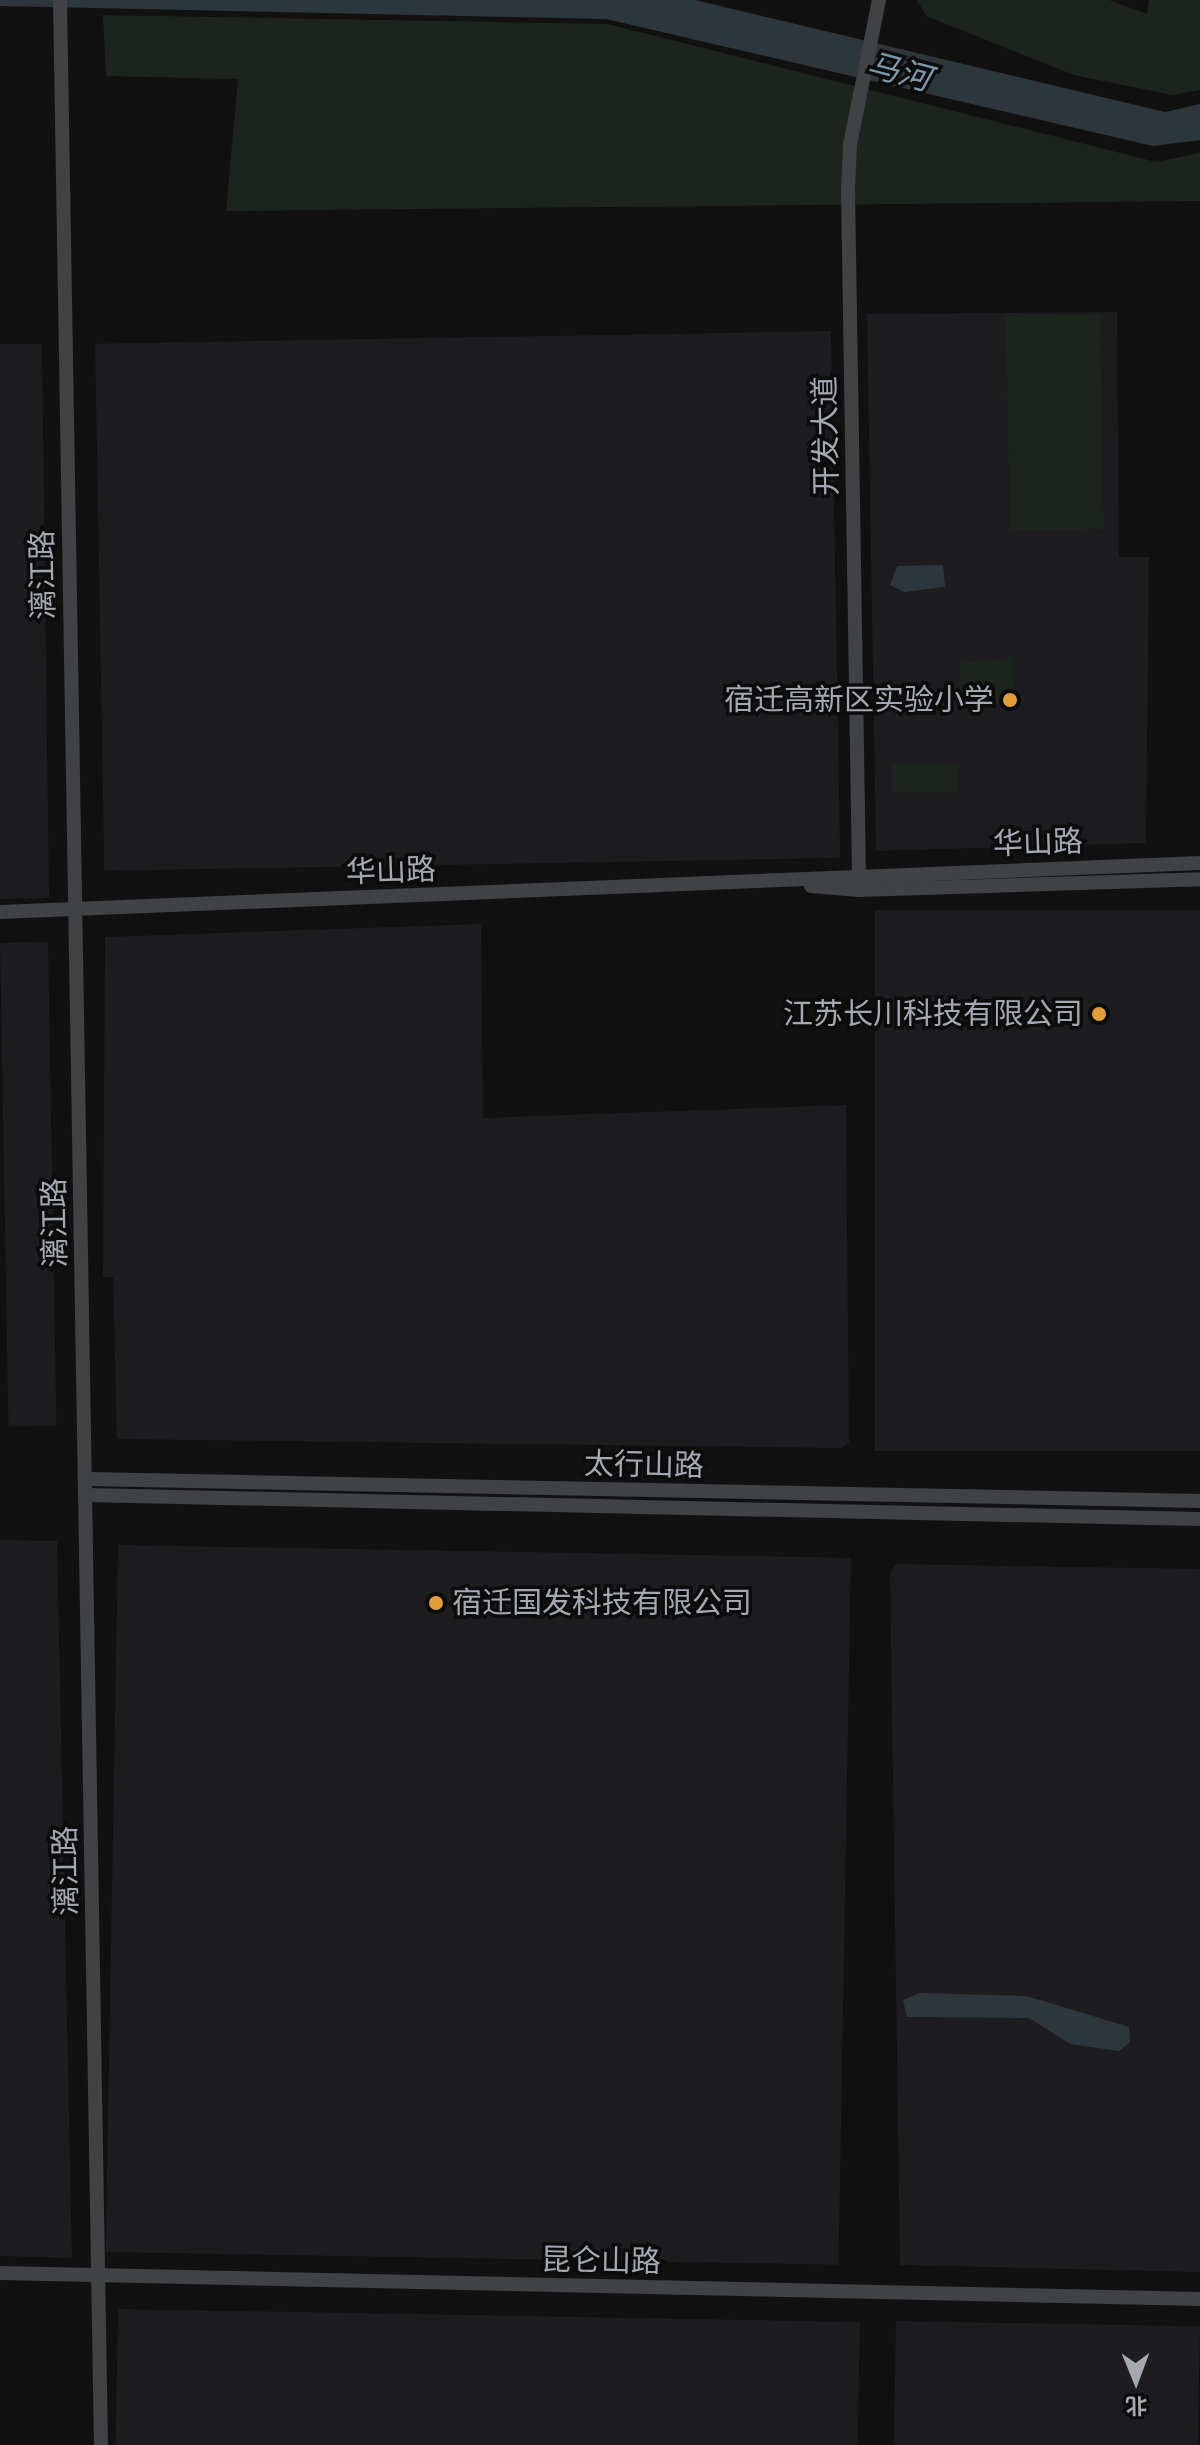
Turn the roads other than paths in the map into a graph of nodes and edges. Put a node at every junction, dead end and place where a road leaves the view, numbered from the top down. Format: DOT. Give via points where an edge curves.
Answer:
graph roads {
  1 [pos="60,0"];
  2 [pos="879,0"];
  3 [pos="1200,863"];
  4 [pos="859,875"];
  5 [pos="1200,879"];
  6 [pos="783,883"];
  7 [pos="74,909"];
  8 [pos="0,912"];
  9 [pos="87,1479"];
  10 [pos="87,1495"];
  11 [pos="1200,1501"];
  12 [pos="1200,1519"];
  13 [pos="0,2273"];
  14 [pos="97,2275"];
  15 [pos="1200,2299"];
  16 [pos="101,2445"];
  1 -- 7 [label="street, 漓江路"];
  2 -- 4 [label="street, 开发大道" via="848,189"];
  3 -- 4 [label="street, 华山路"];
  4 -- 6 [label="street, 华山路"];
  5 -- 6 [label="street, 华山路" via="859,890"];
  6 -- 7 [label="street, 华山路"];
  7 -- 8 [label="street, 华山路"];
  7 -- 9 [label="street, 漓江路"];
  9 -- 10 [label="street, 漓江路"];
  9 -- 11 [label="street, 太行山路"];
  10 -- 12 [label="street, 太行山路"];
  10 -- 14 [label="street, 漓江路"];
  13 -- 14 [label="street, 昆仑山路"];
  14 -- 15 [label="street, 昆仑山路"];
  14 -- 16 [label="street, 漓江路"];
}
